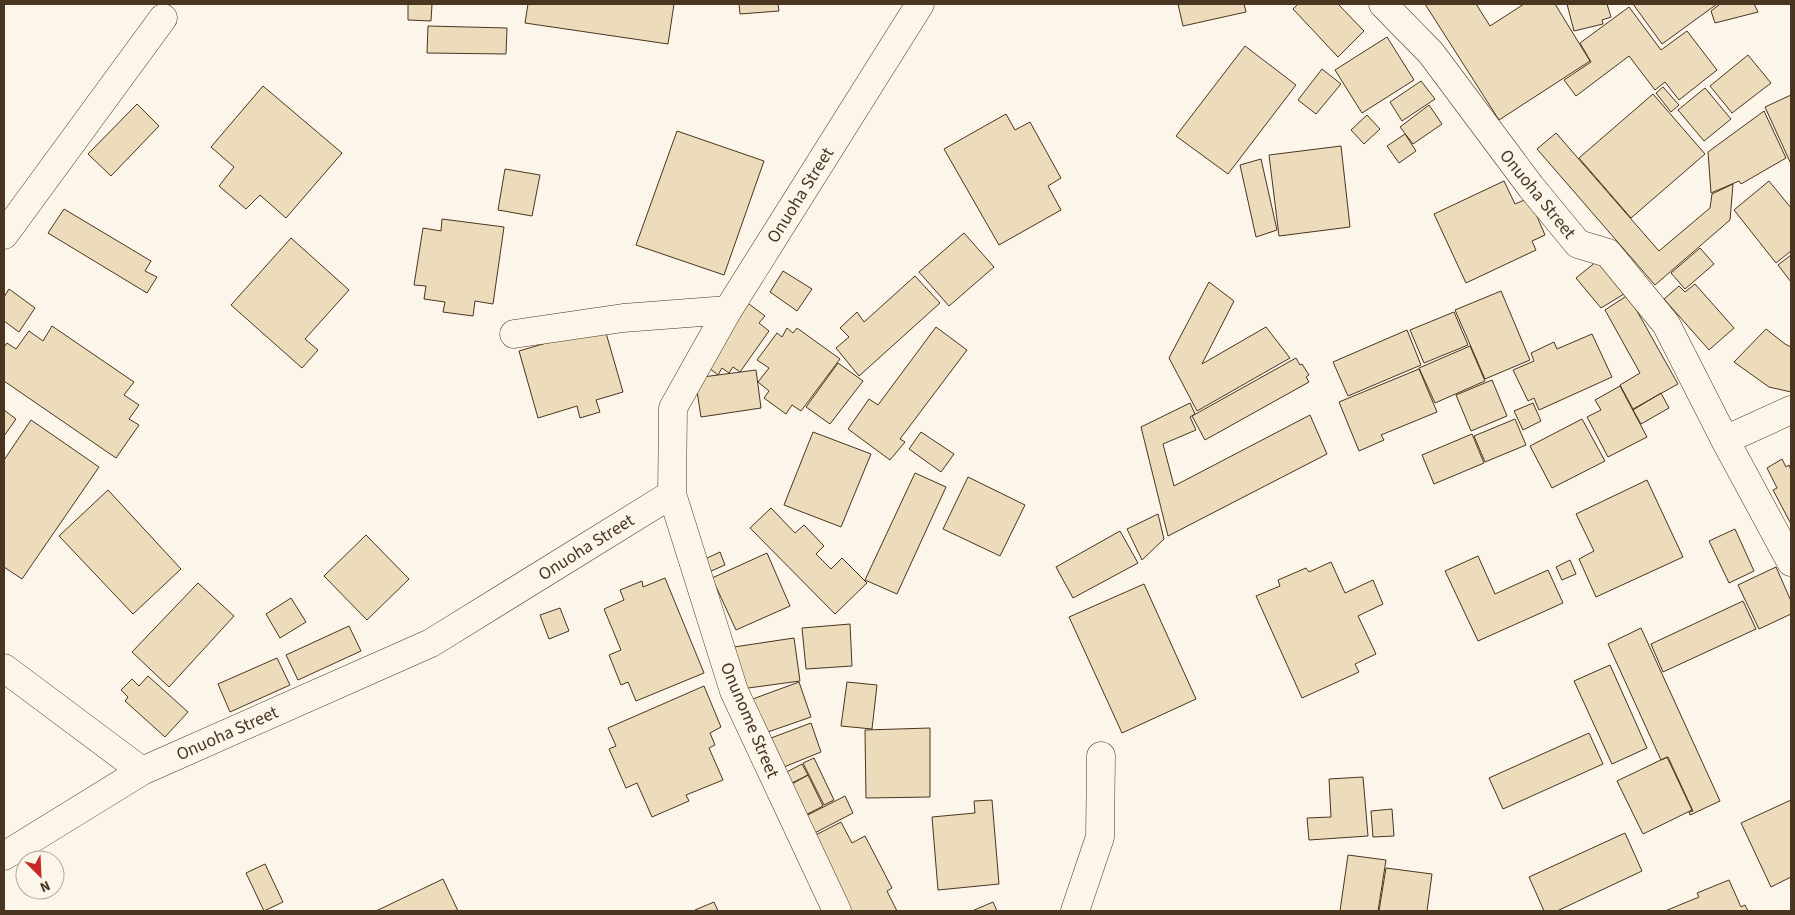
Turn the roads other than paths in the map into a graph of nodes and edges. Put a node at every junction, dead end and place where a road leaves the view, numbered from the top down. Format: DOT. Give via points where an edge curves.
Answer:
graph roads {
  1 [pos="920,4"];
  2 [pos="1383,4"];
  3 [pos="164,18"];
  4 [pos="4,235"];
  5 [pos="728,310"];
  6 [pos="514,334"];
  7 [pos="1791,410"];
  8 [pos="1725,440"];
  9 [pos="672,494"];
  10 [pos="1791,562"];
  11 [pos="4,668"];
  12 [pos="1101,756"];
  13 [pos="142,771"];
  14 [pos="4,856"];
  15 [pos="837,911"];
  16 [pos="1075,911"];
  1 -- 5 [label="street, Onuoha Street"];
  2 -- 8 [label="street, Onuoha Street" via="1432,54 1531,187 1578,244 1608,253 1666,324"];
  3 -- 4 [label="street"];
  5 -- 6 [label="street" via="623,318"];
  5 -- 9 [label="street, Onuoha Street" via="673,408"];
  7 -- 8 [label="street"];
  8 -- 10 [label="street, Onuoha Street"];
  9 -- 13 [label="street, Onuoha Street" via="431,642"];
  9 -- 15 [label="street, Onunome Street" via="734,691"];
  11 -- 13 [label="street"];
  12 -- 16 [label="street" via="1100,836"];
  13 -- 14 [label="street, Onuoha Street"];
}
